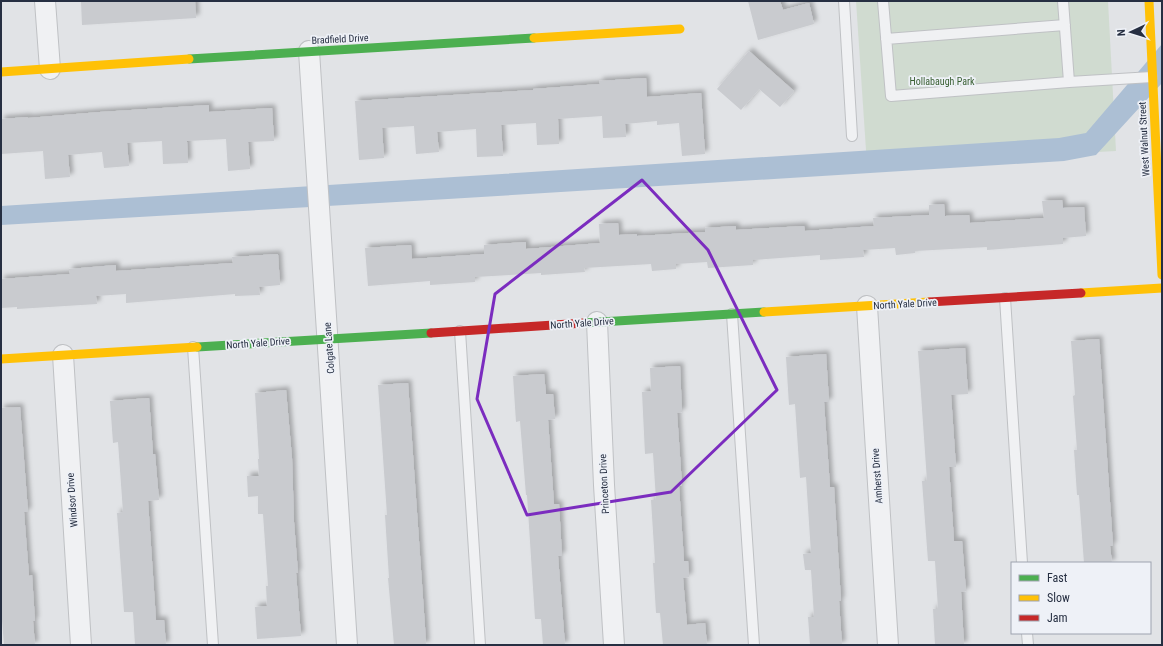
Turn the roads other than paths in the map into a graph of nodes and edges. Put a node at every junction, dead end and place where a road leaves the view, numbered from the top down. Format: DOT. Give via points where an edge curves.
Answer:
graph roads {
  1 [pos="45,1"];
  2 [pos="844,1"];
  3 [pos="883,1"];
  4 [pos="1064,1"];
  5 [pos="1149,1"];
  6 [pos="1065,25"];
  7 [pos="680,29"];
  8 [pos="886,39"];
  9 [pos="309,51"];
  10 [pos="50,69"];
  11 [pos="1,72"];
  12 [pos="1152,77"];
  13 [pos="1069,82"];
  14 [pos="852,136"];
  15 [pos="1159,165"];
  16 [pos="1162,275"];
  17 [pos="1162,288"];
  18 [pos="1005,298"];
  19 [pos="867,306"];
  20 [pos="732,314"];
  21 [pos="597,322"];
  22 [pos="460,331"];
  23 [pos="328,339"];
  24 [pos="193,347"];
  25 [pos="63,355"];
  26 [pos="1,359"];
  27 [pos="1022,562"];
  28 [pos="1027,634"];
  29 [pos="81,645"];
  30 [pos="213,645"];
  31 [pos="347,645"];
  32 [pos="480,645"];
  33 [pos="614,645"];
  34 [pos="754,645"];
  35 [pos="888,645"];
  36 [pos="1028,645"];
  1 -- 10 [label="street"];
  2 -- 14 [label="lane"];
  3 -- 8 [label="lane"];
  4 -- 6 [label="lane"];
  5 -- 12 [label="street, West Walnut Street"];
  6 -- 8 [label="lane"];
  6 -- 13 [label="lane"];
  7 -- 9 [label="street, Bradfield Drive"];
  8 -- 13 [label="lane" via="891,96"];
  9 -- 10 [label="street, Bradfield Drive"];
  9 -- 23 [label="street, Colgate Lane"];
  10 -- 11 [label="street, Bradfield Drive"];
  12 -- 13 [label="lane"];
  12 -- 15 [label="street, West Walnut Street"];
  15 -- 16 [label="street, West Walnut Street"];
  17 -- 18 [label="street, North Yale Drive"];
  18 -- 19 [label="street, North Yale Drive"];
  18 -- 27 [label="lane"];
  19 -- 20 [label="street, North Yale Drive"];
  19 -- 35 [label="street, Amherst Drive"];
  20 -- 21 [label="street, North Yale Drive"];
  20 -- 34 [label="lane"];
  21 -- 22 [label="street, North Yale Drive"];
  21 -- 33 [label="street, Princeton Drive"];
  22 -- 23 [label="street, North Yale Drive"];
  22 -- 32 [label="lane"];
  23 -- 24 [label="street, North Yale Drive"];
  23 -- 31 [label="street, Colgate Lane"];
  24 -- 25 [label="street, North Yale Drive"];
  24 -- 30 [label="lane"];
  25 -- 26 [label="street, North Yale Drive"];
  25 -- 29 [label="street, Windsor Drive"];
  28 -- 36 [label="lane"];
}
